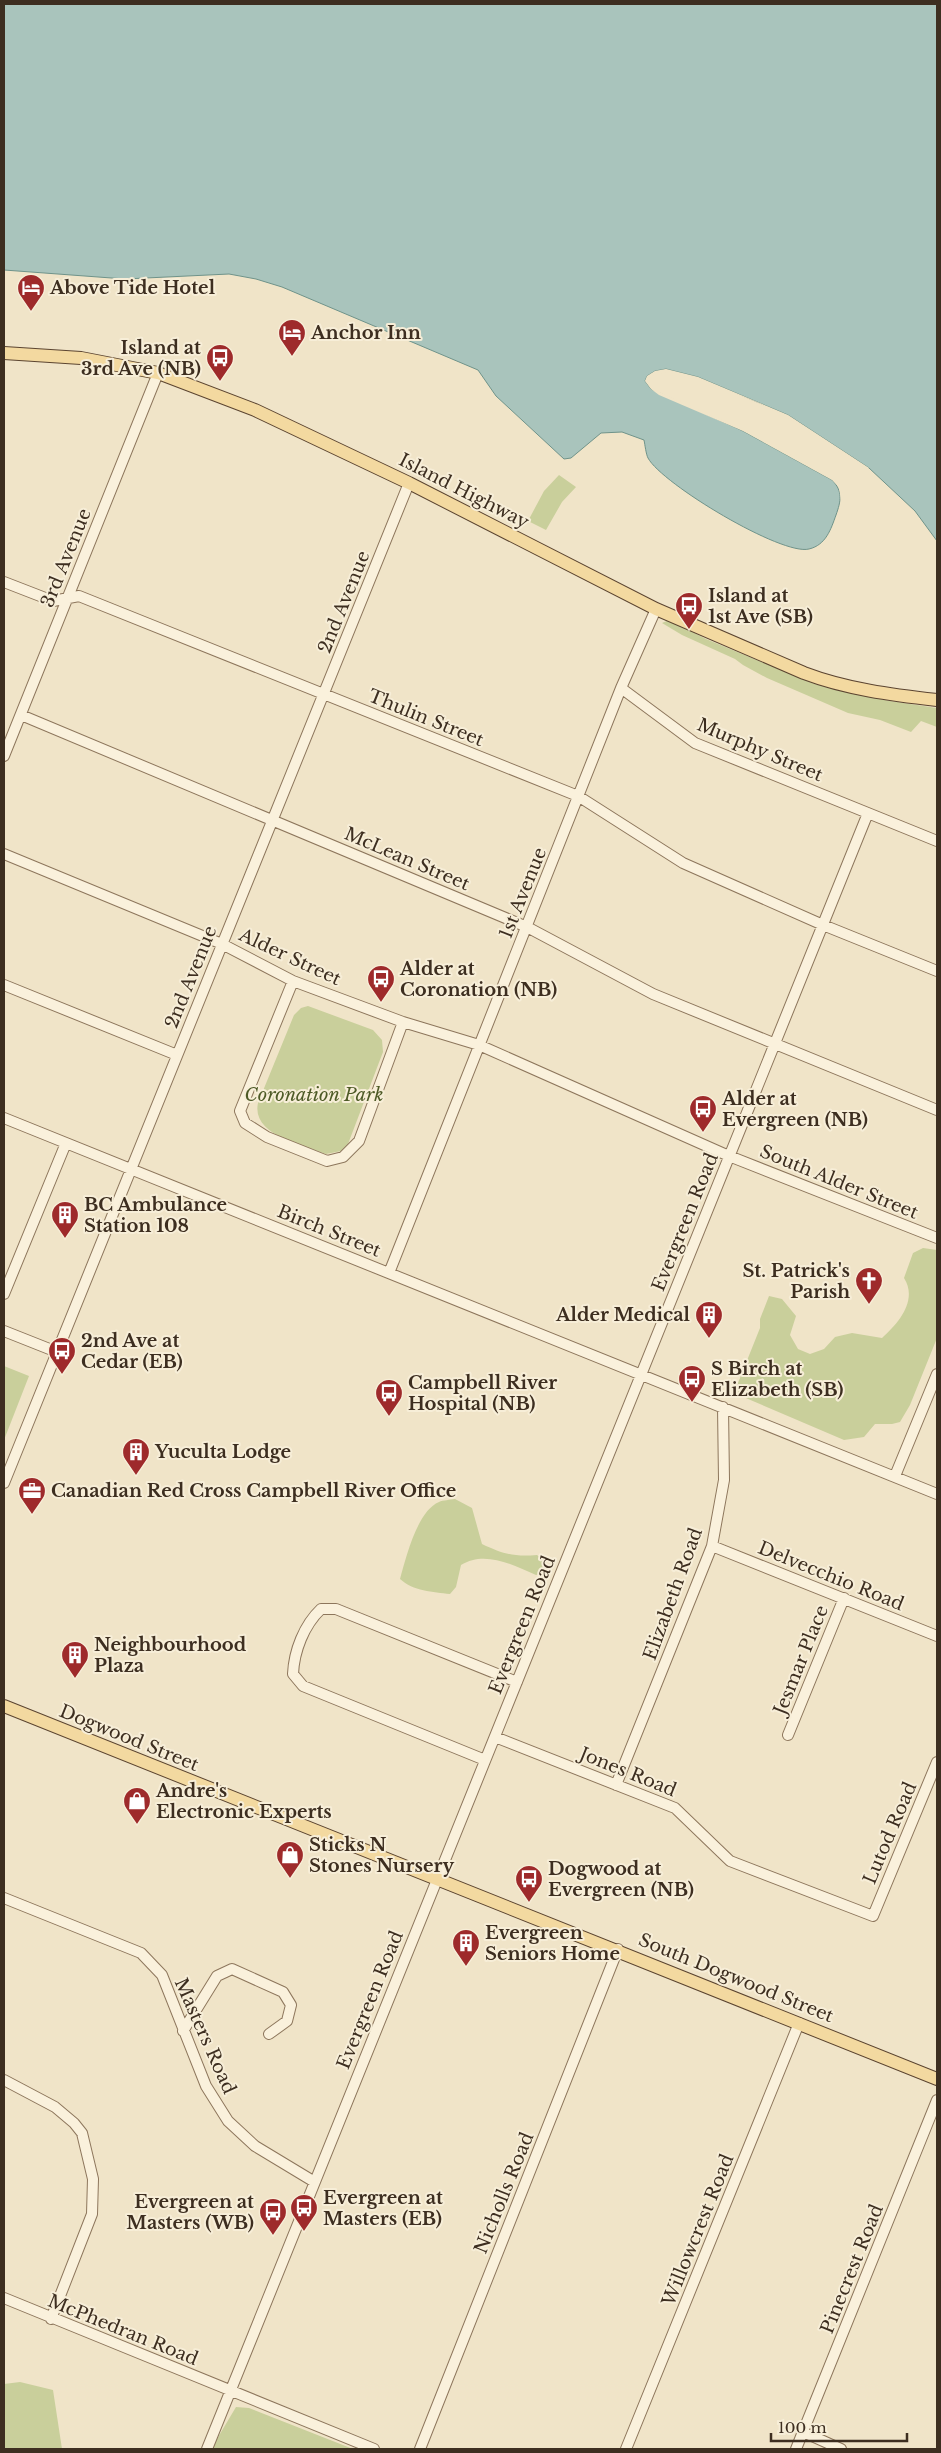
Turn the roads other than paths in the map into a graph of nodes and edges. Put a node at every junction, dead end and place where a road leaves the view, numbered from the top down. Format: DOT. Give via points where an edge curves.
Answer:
graph roads {
  1 [pos="4,353"];
  2 [pos="158,373"];
  3 [pos="409,483"];
  4 [pos="4,582"];
  5 [pos="67,598"];
  6 [pos="656,609"];
  7 [pos="621,688"];
  8 [pos="324,694"];
  9 [pos="937,700"];
  10 [pos="20,714"];
  11 [pos="4,756"];
  12 [pos="578,796"];
  13 [pos="868,813"];
  14 [pos="272,820"];
  15 [pos="937,841"];
  16 [pos="4,854"];
  17 [pos="823,925"];
  18 [pos="527,927"];
  19 [pos="222,944"];
  20 [pos="937,971"];
  21 [pos="293,981"];
  22 [pos="4,985"];
  23 [pos="403,1022"];
  24 [pos="479,1045"];
  25 [pos="774,1045"];
  26 [pos="177,1055"];
  27 [pos="937,1110"];
  28 [pos="4,1118"];
  29 [pos="66,1143"];
  30 [pos="729,1156"];
  31 [pos="131,1169"];
  32 [pos="937,1238"];
  33 [pos="389,1273"];
  34 [pos="4,1294"];
  35 [pos="4,1331"];
  36 [pos="57,1352"];
  37 [pos="641,1374"];
  38 [pos="937,1374"];
  39 [pos="723,1407"];
  40 [pos="895,1476"];
  41 [pos="4,1483"];
  42 [pos="937,1494"];
  43 [pos="712,1546"];
  44 [pos="844,1598"];
  45 [pos="937,1636"];
  46 [pos="517,1682"];
  47 [pos="4,1706"];
  48 [pos="788,1735"];
  49 [pos="495,1737"];
  50 [pos="485,1760"];
  51 [pos="937,1762"];
  52 [pos="616,1785"];
  53 [pos="437,1880"];
  54 [pos="4,1898"];
  55 [pos="873,1916"];
  56 [pos="618,1949"];
  57 [pos="799,2023"];
  58 [pos="183,2031"];
  59 [pos="269,2034"];
  60 [pos="937,2079"];
  61 [pos="4,2080"];
  62 [pos="937,2100"];
  63 [pos="314,2182"];
  64 [pos="4,2298"];
  65 [pos="51,2319"];
  66 [pos="230,2390"];
  67 [pos="803,2432"];
  68 [pos="207,2449"];
  69 [pos="374,2449"];
  70 [pos="420,2449"];
  71 [pos="626,2449"];
  72 [pos="796,2449"];
  73 [pos="840,2449"];
  1 -- 2 [label="main road, Island Highway" via="81,358"];
  2 -- 3 [label="main road, Island Highway" via="255,410"];
  2 -- 5 [label="street, 3rd Avenue"];
  3 -- 6 [label="main road, Island Highway"];
  3 -- 8 [label="street, 2nd Avenue"];
  4 -- 5 [label="street, Thulin Street" via="54,601"];
  5 -- 8 [label="street, Thulin Street" via="79,596"];
  5 -- 10 [label="street, 3rd Avenue"];
  6 -- 7 [label="street, 1st Avenue"];
  6 -- 9 [label="main road, Island Highway" via="826,681"];
  7 -- 12 [label="street, 1st Avenue"];
  7 -- 13 [label="street, Murphy Street" via="695,743"];
  8 -- 12 [label="street, Thulin Street"];
  8 -- 14 [label="street, 2nd Avenue"];
  10 -- 11 [label="street, 3rd Avenue"];
  10 -- 14 [label="street, McLean Street"];
  12 -- 17 [label="street, Thulin Street" via="682,863"];
  12 -- 18 [label="street, 1st Avenue"];
  13 -- 15 [label="street, Murphy Street"];
  13 -- 17 [label="street, Evergreen Road"];
  14 -- 18 [label="street, McLean Street"];
  14 -- 19 [label="street, 2nd Avenue"];
  16 -- 19 [label="street, Alder Street"];
  17 -- 20 [label="street, Thulin Street"];
  17 -- 25 [label="street, Evergreen Road"];
  18 -- 24 [label="street, 1st Avenue"];
  18 -- 25 [label="street, McLean Street" via="653,994"];
  19 -- 21 [label="street, Alder Street"];
  19 -- 26 [label="street, 2nd Avenue"];
  21 -- 23 [label="street, Alder Street"];
  21 -- 23 [label="street" via="240,1111 245,1123 267,1137 327,1161 343,1157 358,1141"];
  22 -- 26 [label="street"];
  23 -- 24 [label="street, Alder Street"];
  24 -- 30 [label="street, Alder Street"];
  24 -- 33 [label="street, 1st Avenue"];
  25 -- 27 [label="street, McLean Street"];
  25 -- 30 [label="street, Evergreen Road"];
  26 -- 31 [label="street, 2nd Avenue"];
  28 -- 29 [label="street, Birch Street"];
  29 -- 31 [label="street, Birch Street"];
  29 -- 34 [label="street"];
  30 -- 32 [label="street, South Alder Street"];
  30 -- 37 [label="street, Evergreen Road"];
  31 -- 33 [label="street, Birch Street"];
  31 -- 36 [label="street, 2nd Avenue"];
  33 -- 37 [label="street, Birch Street"];
  35 -- 36 [label="street"];
  36 -- 41 [label="street, 2nd Avenue"];
  37 -- 39 [label="street, Birch Street"];
  37 -- 46 [label="street, Evergreen Road"];
  38 -- 40 [label="street"];
  39 -- 40 [label="street, Birch Street"];
  39 -- 43 [label="street, Elizabeth Road" via="724,1480"];
  40 -- 42 [label="street, Birch Street"];
  43 -- 44 [label="street, Delvecchio Road"];
  43 -- 52 [label="street, Elizabeth Road"];
  44 -- 45 [label="street, Delvecchio Road"];
  44 -- 48 [label="street, Jesmar Place"];
  46 -- 49 [label="street, Evergreen Road"];
  46 -- 50 [label="street" via="336,1609 321,1608 310,1619 303,1636 294,1660 293,1674 303,1686"];
  47 -- 53 [label="main road, Dogwood Street"];
  49 -- 50 [label="street, Evergreen Road"];
  49 -- 52 [label="street, Jones Road"];
  50 -- 53 [label="street, Evergreen Road"];
  51 -- 55 [label="street, Lutod Road"];
  52 -- 55 [label="street, Jones Road" via="675,1808 730,1861"];
  53 -- 56 [label="main road, South Dogwood Street"];
  53 -- 63 [label="street, Evergreen Road"];
  54 -- 58 [label="street, Masters Road" via="141,1953 162,1976"];
  56 -- 57 [label="main road, South Dogwood Street"];
  56 -- 70 [label="street, Nicholls Road"];
  57 -- 60 [label="main road, South Dogwood Street"];
  57 -- 71 [label="street, Willowcrest Road"];
  58 -- 59 [label="street" via="217,1976 232,1969 283,1992 290,2005 287,2021"];
  58 -- 63 [label="street, Masters Road" via="206,2086 228,2121 255,2146"];
  61 -- 65 [label="street" via="55,2107 74,2123 82,2133 93,2179 92,2214"];
  62 -- 67 [label="street, Pinecrest Road"];
  63 -- 66 [label="street, Evergreen Road"];
  64 -- 65 [label="street, McPhedran Road"];
  65 -- 66 [label="street, McPhedran Road"];
  66 -- 68 [label="street, Evergreen Road"];
  66 -- 69 [label="street, McPhedran Road"];
  67 -- 72 [label="street, Pinecrest Road"];
  67 -- 73 [label="street"];
}
